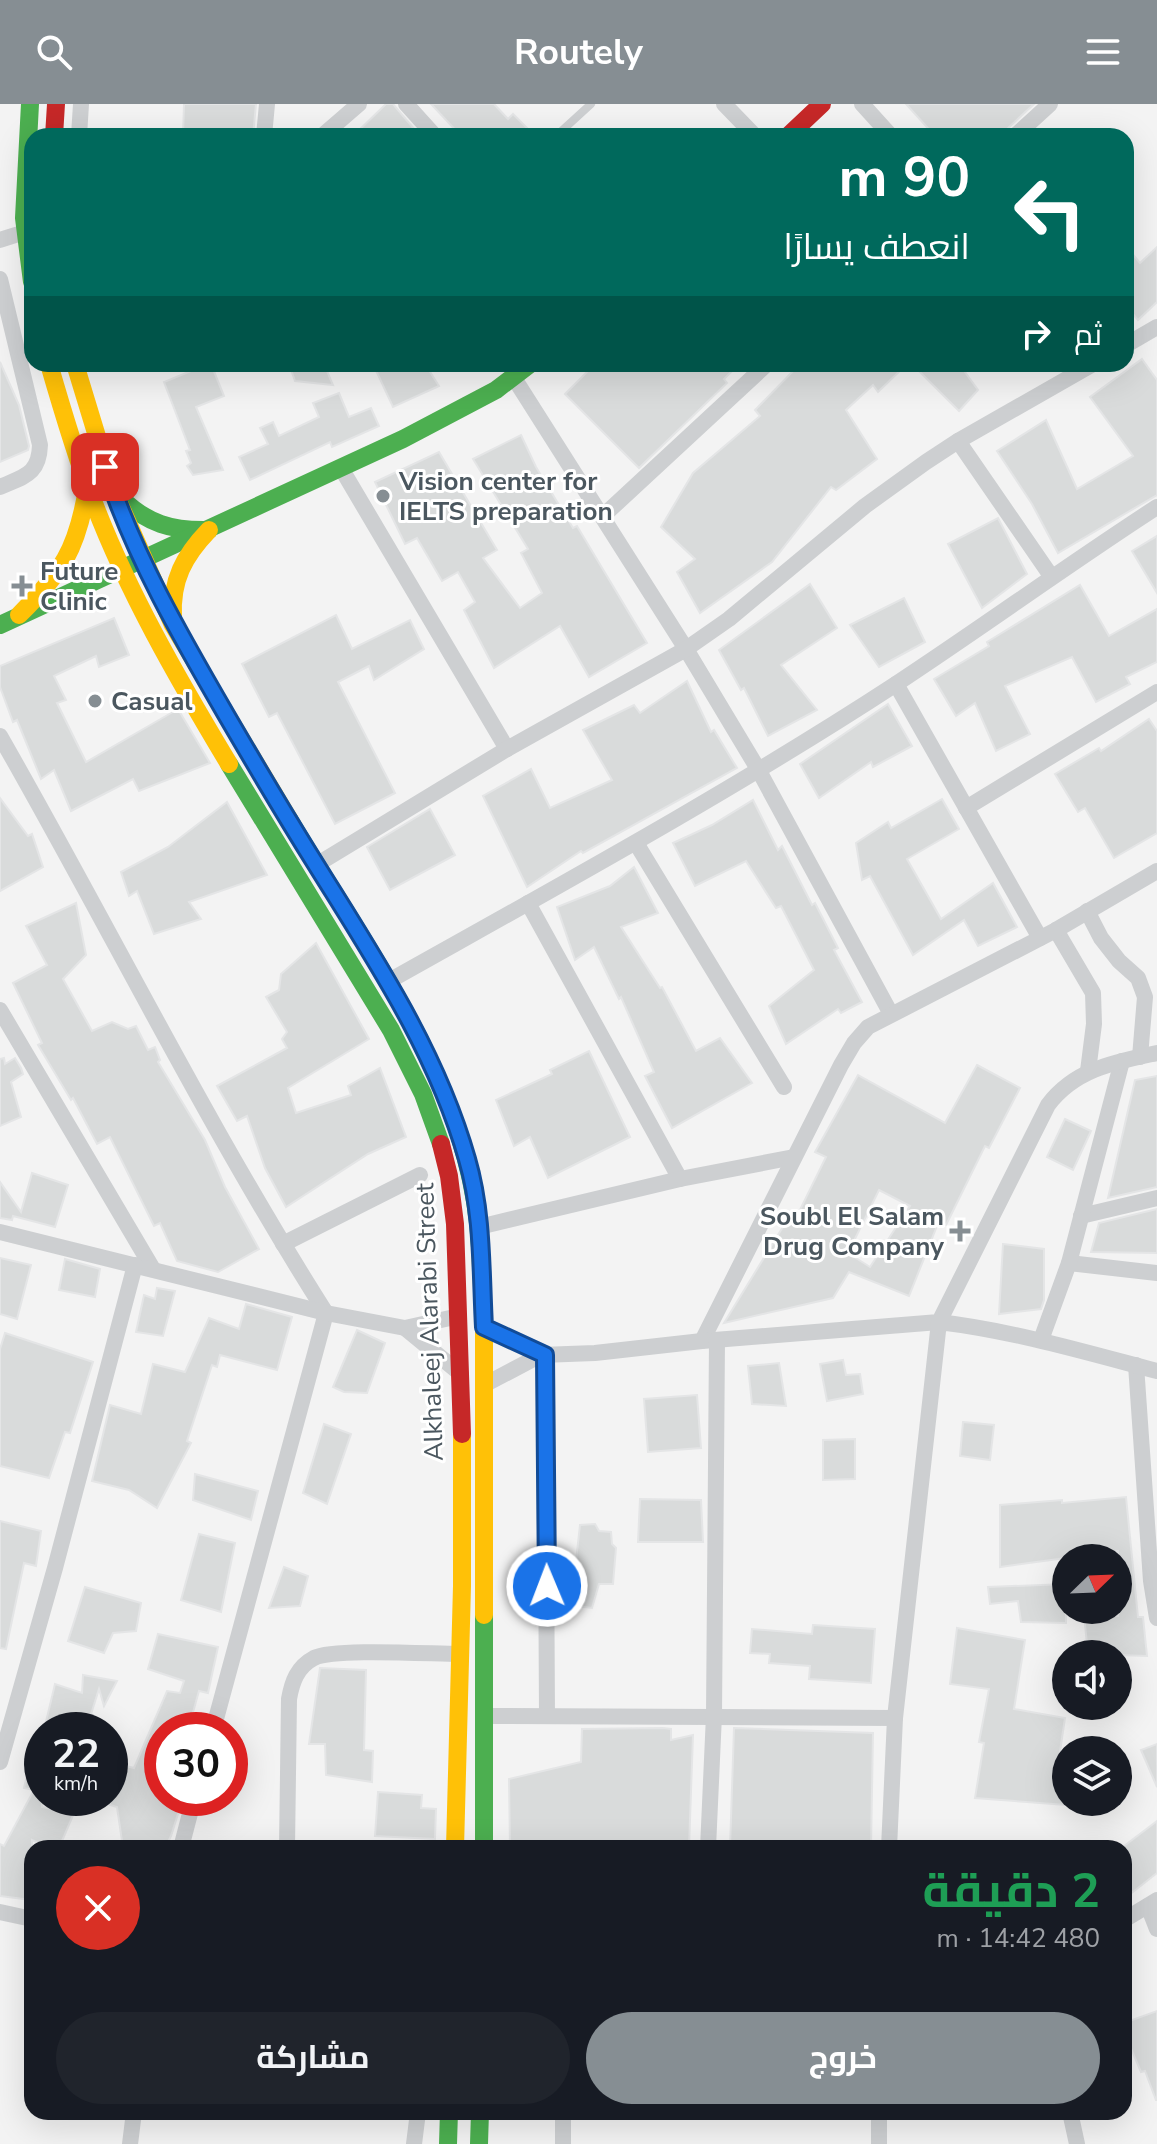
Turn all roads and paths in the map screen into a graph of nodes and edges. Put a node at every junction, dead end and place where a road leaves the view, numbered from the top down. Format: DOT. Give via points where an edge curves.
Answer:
graph roads {
  1 [pos="30,104"];
  2 [pos="56,104"];
  3 [pos="81,104"];
  4 [pos="267,104"];
  5 [pos="359,104"];
  6 [pos="406,104"];
  7 [pos="591,104"];
  8 [pos="724,104"];
  9 [pos="822,104"];
  10 [pos="862,104"];
  11 [pos="1050,104"];
  12 [pos="29,128"];
  13 [pos="54,128"];
  14 [pos="80,128"];
  15 [pos="265,128"];
  16 [pos="331,128"];
  17 [pos="428,128"];
  18 [pos="565,128"];
  19 [pos="747,128"];
  20 [pos="796,128"];
  21 [pos="884,128"];
  22 [pos="1024,128"];
  23 [pos="24,232"];
  24 [pos="0,240"];
  25 [pos="0,279"];
  26 [pos="1157,327"];
  27 [pos="1134,340"];
  28 [pos="51,372"];
  29 [pos="77,372"];
  30 [pos="521,372"];
  31 [pos="758,372"];
  32 [pos="1079,372"];
  33 [pos="514,378"];
  34 [pos="958,441"];
  35 [pos="341,468"];
  36 [pos="0,487"];
  37 [pos="87,489"];
  38 [pos="113,489"];
  39 [pos="1157,507"];
  40 [pos="603,516"];
  41 [pos="209,530"];
  42 [pos="143,560"];
  43 [pos="121,570"];
  44 [pos="1051,576"];
  45 [pos="19,615"];
  46 [pos="0,625"];
  47 [pos="173,625"];
  48 [pos="686,649"];
  49 [pos="896,684"];
  50 [pos="1157,692"];
  51 [pos="0,736"];
  52 [pos="507,749"];
  53 [pos="758,769"];
  54 [pos="966,808"];
  55 [pos="636,843"];
  56 [pos="316,865"];
  57 [pos="1157,871"];
  58 [pos="528,903"];
  59 [pos="1087,911"];
  60 [pos="1056,930"];
  61 [pos="1040,938"];
  62 [pos="389,981"];
  63 [pos="0,1010"];
  64 [pos="891,1014"];
  65 [pos="1157,1053"];
  66 [pos="1140,1057"];
  67 [pos="1122,1061"];
  68 [pos="1088,1071"];
  69 [pos="784,1087"];
  70 [pos="794,1157"];
  71 [pos="420,1175"];
  72 [pos="680,1179"];
  73 [pos="1157,1198"];
  74 [pos="1081,1216"];
  75 [pos="479,1227"];
  76 [pos="0,1232"];
  77 [pos="283,1244"];
  78 [pos="1069,1263"];
  79 [pos="135,1265"];
  80 [pos="153,1269"];
  81 [pos="1157,1273"];
  82 [pos="326,1313"];
  83 [pos="459,1316"];
  84 [pos="939,1322"];
  85 [pos="484,1327"];
  86 [pos="405,1328"];
  87 [pos="709,1340"];
  88 [pos="1041,1340"];
  89 [pos="543,1355"];
  90 [pos="1136,1365"];
  91 [pos="1157,1371"];
  92 [pos="461,1374"];
  93 [pos="484,1385"];
  94 [pos="1157,1618"];
  95 [pos="459,1654"];
  96 [pos="218,1712"];
  97 [pos="547,1715"];
  98 [pos="714,1715"];
  99 [pos="486,1716"];
  100 [pos="895,1718"];
  101 [pos="0,1762"];
  102 [pos="189,1816"];
  103 [pos="183,1840"];
  104 [pos="287,1840"];
  105 [pos="455,1840"];
  106 [pos="484,1840"];
  107 [pos="708,1840"];
  108 [pos="889,1840"];
  109 [pos="1152,1903"];
  110 [pos="0,1912"];
  111 [pos="1132,1915"];
  112 [pos="24,1917"];
  113 [pos="1157,1929"];
  114 [pos="133,2120"];
  115 [pos="417,2120"];
  116 [pos="449,2120"];
  117 [pos="480,2120"];
  118 [pos="563,2120"];
  119 [pos="879,2120"];
  120 [pos="1072,2120"];
  121 [pos="130,2144"];
  122 [pos="414,2144"];
  123 [pos="448,2144"];
  124 [pos="479,2144"];
  125 [pos="563,2144"];
  126 [pos="879,2144"];
  127 [pos="1077,2144"];
  1 -- 12 [label="main road"];
  2 -- 13 [label="main road"];
  3 -- 14 [label="street"];
  4 -- 15 [label="street"];
  5 -- 16 [label="street"];
  6 -- 17 [label="street"];
  7 -- 18 [label="lane"];
  8 -- 19 [label="street"];
  9 -- 20 [label="main road"];
  10 -- 21 [label="street"];
  11 -- 22 [label="street"];
  23 -- 24 [label="street"];
  25 -- 36 [label="street" via="40,459 34,471"];
  26 -- 27 [label="street"];
  28 -- 37 [label="main road, Alkhaleej Alarabi Street"];
  29 -- 38 [label="main road, Alkhaleej Alarabi Street"];
  30 -- 33 [label="main road"];
  31 -- 40 [label="street"];
  32 -- 34 [label="street"];
  33 -- 35 [label="main road" via="468,407"];
  33 -- 40 [label="street"];
  34 -- 44 [label="street"];
  34 -- 48 [label="street" via="865,506"];
  35 -- 41 [label="main road"];
  35 -- 52 [label="street"];
  37 -- 43 [label="main road, Alkhaleej Alarabi Street"];
  37 -- 45 [label="main road" via="68,561"];
  38 -- 41 [label="main road" via="145,521 182,532"];
  38 -- 42 [label="main road, Alkhaleej Alarabi Street"];
  39 -- 44 [label="street"];
  40 -- 48 [label="street"];
  41 -- 42 [label="main road"];
  41 -- 47 [label="main road" via="186,554 174,582"];
  42 -- 43 [label="main road"];
  42 -- 47 [label="main road, Alkhaleej Alarabi Street"];
  43 -- 45 [label="main road"];
  43 -- 83 [label="main road, Alkhaleej Alarabi Street" via="230,765 371,994 418,1085 444,1153 455,1201"];
  44 -- 49 [label="street"];
  45 -- 46 [label="main road"];
  47 -- 56 [label="main road, Alkhaleej Alarabi Street"];
  48 -- 52 [label="street"];
  48 -- 53 [label="street"];
  49 -- 53 [label="street"];
  49 -- 54 [label="street"];
  50 -- 54 [label="street"];
  51 -- 77 [label="street"];
  52 -- 56 [label="street"];
  53 -- 55 [label="street"];
  53 -- 64 [label="street"];
  54 -- 61 [label="street"];
  55 -- 58 [label="street"];
  55 -- 69 [label="street"];
  56 -- 62 [label="main road, Alkhaleej Alarabi Street"];
  57 -- 59 [label="street"];
  58 -- 62 [label="street"];
  58 -- 72 [label="street"];
  59 -- 60 [label="street"];
  59 -- 66 [label="street" via="1101,938 1138,978 1145,997"];
  60 -- 61 [label="street"];
  60 -- 68 [label="street" via="1093,993"];
  61 -- 64 [label="street"];
  62 -- 75 [label="main road, Alkhaleej Alarabi Street" via="455,1120"];
  63 -- 80 [label="street"];
  64 -- 70 [label="street" via="854,1043"];
  65 -- 66 [label="street"];
  66 -- 67 [label="street"];
  67 -- 68 [label="street"];
  67 -- 74 [label="street"];
  68 -- 84 [label="street" via="1065,1085 1048,1105"];
  70 -- 72 [label="street"];
  70 -- 87 [label="street"];
  71 -- 77 [label="street"];
  72 -- 75 [label="street"];
  73 -- 74 [label="street"];
  74 -- 78 [label="street"];
  75 -- 85 [label="main road, Alkhaleej Alarabi Street"];
  76 -- 79 [label="street"];
  77 -- 82 [label="street"];
  78 -- 81 [label="street"];
  78 -- 88 [label="street"];
  79 -- 80 [label="street"];
  79 -- 101 [label="street"];
  80 -- 82 [label="street"];
  82 -- 86 [label="street"];
  82 -- 96 [label="street"];
  83 -- 86 [label="street"];
  83 -- 92 [label="main road, Alkhaleej Alarabi Street"];
  84 -- 87 [label="street"];
  84 -- 88 [label="street"];
  84 -- 100 [label="street"];
  85 -- 89 [label="street"];
  85 -- 93 [label="main road, Alkhaleej Alarabi Street"];
  86 -- 92 [label="street"];
  87 -- 89 [label="street"];
  87 -- 98 [label="street"];
  88 -- 90 [label="street"];
  89 -- 93 [label="street"];
  89 -- 97 [label="street"];
  90 -- 91 [label="street"];
  90 -- 94 [label="street"];
  92 -- 95 [label="main road, Alkhaleej Alarabi Street"];
  93 -- 99 [label="main road, Alkhaleej Alarabi Street"];
  95 -- 104 [label="street" via="328,1653 305,1664 293,1679 289,1699"];
  95 -- 105 [label="main road, Alkhaleej Alarabi Street"];
  97 -- 98 [label="street"];
  97 -- 99 [label="street"];
  98 -- 100 [label="street"];
  98 -- 107 [label="street"];
  99 -- 106 [label="main road, Alkhaleej Alarabi Street"];
  100 -- 108 [label="street"];
  102 -- 103 [label="street"];
  109 -- 111 [label="street"];
  109 -- 113 [label="street"];
  110 -- 112 [label="street"];
  114 -- 121 [label="street"];
  115 -- 122 [label="street"];
  116 -- 123 [label="main road"];
  117 -- 124 [label="main road"];
  118 -- 125 [label="street"];
  119 -- 126 [label="street"];
  120 -- 127 [label="street"];
}
